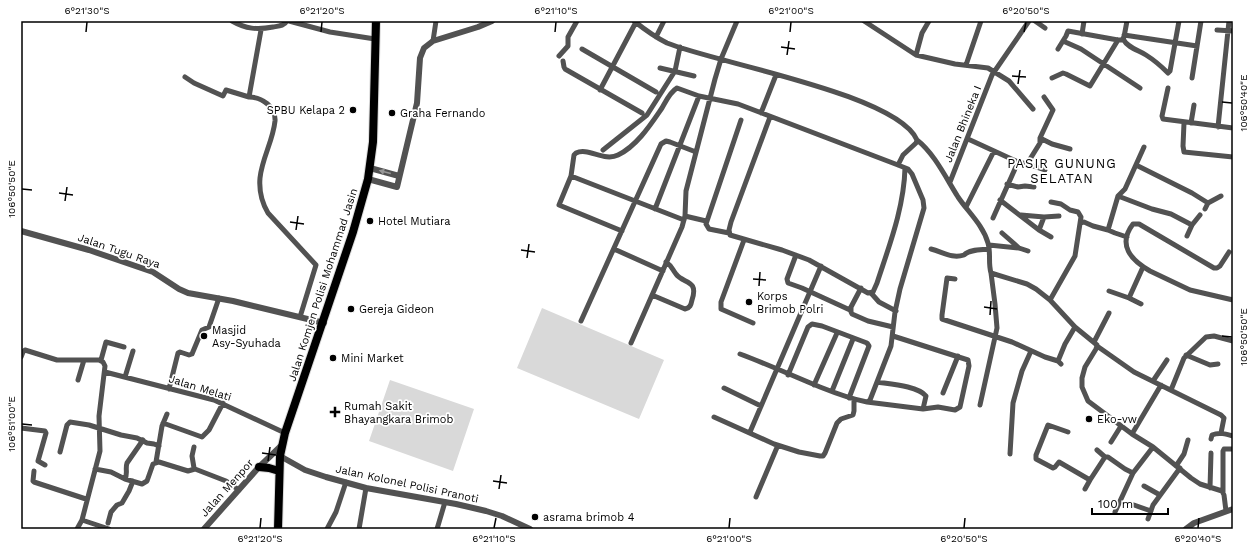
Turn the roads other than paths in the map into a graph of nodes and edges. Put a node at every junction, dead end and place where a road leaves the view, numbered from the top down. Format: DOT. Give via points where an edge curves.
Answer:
graph roads {
  1 [pos="232,21"];
  2 [pos="288,21"];
  3 [pos="376,21"];
  4 [pos="436,21"];
  5 [pos="492,21"];
  6 [pos="577,21"];
  7 [pos="664,21"];
  8 [pos="737,21"];
  9 [pos="864,21"];
  10 [pos="929,21"];
  11 [pos="981,21"];
  12 [pos="1029,21"];
  13 [pos="1035,21"];
  14 [pos="1084,21"];
  15 [pos="1127,21"];
  16 [pos="1179,21"];
  17 [pos="1201,21"];
  18 [pos="1229,21"];
  19 [pos="635,22"];
  20 [pos="1045,28"];
  21 [pos="260,30"];
  22 [pos="1217,30"];
  23 [pos="1230,31"];
  24 [pos="1082,34"];
  25 [pos="656,37"];
  26 [pos="1122,38"];
  27 [pos="375,39"];
  28 [pos="433,41"];
  29 [pos="1063,41"];
  30 [pos="1175,43"];
  31 [pos="1197,46"];
  32 [pos="680,47"];
  33 [pos="582,49"];
  34 [pos="1058,49"];
  35 [pos="916,55"];
  36 [pos="560,56"];
  37 [pos="721,59"];
  38 [pos="563,61"];
  39 [pos="1104,63"];
  40 [pos="966,65"];
  41 [pos="613,66"];
  42 [pos="660,68"];
  43 [pos="675,71"];
  44 [pos="994,72"];
  45 [pos="776,75"];
  46 [pos="694,76"];
  47 [pos="185,77"];
  48 [pos="1052,78"];
  49 [pos="1192,78"];
  50 [pos="1140,88"];
  51 [pos="1168,88"];
  52 [pos="600,90"];
  53 [pos="656,92"];
  54 [pos="699,96"];
  55 [pos="249,97"];
  56 [pos="1044,97"];
  57 [pos="710,98"];
  58 [pos="1194,105"];
  59 [pos="1033,108"];
  60 [pos="642,113"];
  61 [pos="761,113"];
  62 [pos="770,117"];
  63 [pos="741,120"];
  64 [pos="1184,123"];
  65 [pos="1191,123"];
  66 [pos="1218,127"];
  67 [pos="1233,128"];
  68 [pos="1040,138"];
  69 [pos="968,139"];
  70 [pos="917,140"];
  71 [pos="680,146"];
  72 [pos="1144,147"];
  73 [pos="1070,149"];
  74 [pos="603,150"];
  75 [pos="696,152"];
  76 [pos="994,152"];
  77 [pos="1233,157"];
  78 [pos="1018,162"];
  79 [pos="1027,164"];
  80 [pos="898,165"];
  81 [pos="1136,165"];
  82 [pos="370,168"];
  83 [pos="905,168"];
  84 [pos="1045,170"];
  85 [pos="399,176"];
  86 [pos="571,176"];
  87 [pos="368,179"];
  88 [pos="950,182"];
  89 [pos="1007,184"];
  90 [pos="1034,187"];
  91 [pos="1118,196"];
  92 [pos="1221,196"];
  93 [pos="1000,200"];
  94 [pos="635,202"];
  95 [pos="1051,202"];
  96 [pos="1208,203"];
  97 [pos="966,207"];
  98 [pos="655,208"];
  99 [pos="1205,209"];
  100 [pos="1021,215"];
  101 [pos="1200,215"];
  102 [pos="1060,216"];
  103 [pos="1044,217"];
  104 [pos="684,218"];
  105 [pos="993,218"];
  106 [pos="706,221"];
  107 [pos="1081,223"];
  108 [pos="1192,225"];
  109 [pos="1039,230"];
  110 [pos="1108,230"];
  111 [pos="21,231"];
  112 [pos="622,231"];
  113 [pos="729,233"];
  114 [pos="1002,233"];
  115 [pos="1187,236"];
  116 [pos="1127,237"];
  117 [pos="1051,238"];
  118 [pos="744,240"];
  119 [pos="989,247"];
  120 [pos="1019,248"];
  121 [pos="614,249"];
  122 [pos="931,250"];
  123 [pos="1028,251"];
  124 [pos="1229,252"];
  125 [pos="796,255"];
  126 [pos="666,262"];
  127 [pos="822,266"];
  128 [pos="1143,267"];
  129 [pos="663,271"];
  130 [pos="991,273"];
  131 [pos="955,279"];
  132 [pos="861,288"];
  133 [pos="810,291"];
  134 [pos="1108,291"];
  135 [pos="871,293"];
  136 [pos="652,295"];
  137 [pos="219,298"];
  138 [pos="1129,298"];
  139 [pos="1050,300"];
  140 [pos="1233,300"];
  141 [pos="1141,304"];
  142 [pos="850,310"];
  143 [pos="896,311"];
  144 [pos="1110,313"];
  145 [pos="300,317"];
  146 [pos="581,321"];
  147 [pos="324,323"];
  148 [pos="753,323"];
  149 [pos="1075,327"];
  150 [pos="893,328"];
  151 [pos="837,333"];
  152 [pos="892,336"];
  153 [pos="996,336"];
  154 [pos="853,339"];
  155 [pos="1233,341"];
  156 [pos="631,343"];
  157 [pos="1096,344"];
  158 [pos="124,347"];
  159 [pos="133,351"];
  160 [pos="1031,351"];
  161 [pos="740,354"];
  162 [pos="1186,355"];
  163 [pos="958,356"];
  164 [pos="21,357"];
  165 [pos="84,360"];
  166 [pos="101,360"];
  167 [pos="1167,360"];
  168 [pos="1218,364"];
  169 [pos="777,369"];
  170 [pos="105,372"];
  171 [pos="788,375"];
  172 [pos="125,376"];
  173 [pos="78,380"];
  174 [pos="1153,381"];
  175 [pos="877,382"];
  176 [pos="814,385"];
  177 [pos="1161,385"];
  178 [pos="724,388"];
  179 [pos="170,389"];
  180 [pos="1171,390"];
  181 [pos="832,392"];
  182 [pos="943,393"];
  183 [pos="852,398"];
  184 [pos="867,402"];
  185 [pos="223,403"];
  186 [pos="980,405"];
  187 [pos="761,406"];
  188 [pos="923,409"];
  189 [pos="167,414"];
  190 [pos="714,417"];
  191 [pos="164,423"];
  192 [pos="1121,426"];
  193 [pos="21,428"];
  194 [pos="99,428"];
  195 [pos="750,432"];
  196 [pos="1068,432"];
  197 [pos="1221,433"];
  198 [pos="285,434"];
  199 [pos="1132,434"];
  200 [pos="1233,436"];
  201 [pos="1211,439"];
  202 [pos="143,440"];
  203 [pos="1188,440"];
  204 [pos="1111,442"];
  205 [pos="282,444"];
  206 [pos="778,445"];
  207 [pos="159,446"];
  208 [pos="194,447"];
  209 [pos="1153,447"];
  210 [pos="1233,449"];
  211 [pos="1097,450"];
  212 [pos="60,452"];
  213 [pos="1211,452"];
  214 [pos="1010,454"];
  215 [pos="280,456"];
  216 [pos="1105,457"];
  217 [pos="156,462"];
  218 [pos="45,464"];
  219 [pos="259,467"];
  220 [pos="1178,467"];
  221 [pos="95,469"];
  222 [pos="195,469"];
  223 [pos="34,471"];
  224 [pos="279,471"];
  225 [pos="1133,473"];
  226 [pos="125,479"];
  227 [pos="1090,480"];
  228 [pos="133,481"];
  229 [pos="346,482"];
  230 [pos="1144,486"];
  231 [pos="366,488"];
  232 [pos="1210,488"];
  233 [pos="1085,489"];
  234 [pos="239,490"];
  235 [pos="1224,492"];
  236 [pos="1160,495"];
  237 [pos="756,497"];
  238 [pos="86,499"];
  239 [pos="445,502"];
  240 [pos="1134,505"];
  241 [pos="1233,509"];
  242 [pos="1151,511"];
  243 [pos="1226,511"];
  244 [pos="1115,512"];
  245 [pos="1148,519"];
  246 [pos="82,520"];
  247 [pos="108,523"];
  248 [pos="77,529"];
  249 [pos="109,529"];
  250 [pos="204,529"];
  251 [pos="278,529"];
  252 [pos="327,529"];
  253 [pos="359,529"];
  254 [pos="437,529"];
  255 [pos="530,529"];
  256 [pos="1186,529"];
  1 -- 21 [label="street" via="247,28"];
  2 -- 21 [label="street" via="279,26"];
  2 -- 27 [label="street" via="330,32"];
  3 -- 27 [label="main road, Jalan Komjen Polisi Mohammad Jasin"];
  4 -- 28 [label="street"];
  5 -- 28 [label="street"];
  6 -- 36 [label="street" via="568,37 568,46"];
  7 -- 25 [label="street"];
  8 -- 37 [label="street"];
  9 -- 35 [label="street"];
  10 -- 35 [label="street" via="922,33"];
  11 -- 40 [label="street"];
  12 -- 44 [label="street, Jalan Bhineka I"];
  13 -- 20 [label="street"];
  14 -- 24 [label="street"];
  15 -- 26 [label="street"];
  16 -- 30 [label="street"];
  17 -- 31 [label="street"];
  18 -- 23 [label="street"];
  19 -- 25 [label="street"];
  19 -- 41 [label="street"];
  21 -- 55 [label="street"];
  22 -- 23 [label="street"];
  23 -- 66 [label="street"];
  24 -- 26 [label="street"];
  24 -- 29 [label="street" via="1068,31"];
  25 -- 32 [label="street"];
  26 -- 30 [label="street"];
  26 -- 30 [label="street" via="1129,46 1168,73"];
  26 -- 39 [label="street"];
  27 -- 82 [label="main road, Jalan Komjen Polisi Mohammad Jasin"];
  28 -- 85 [label="street" via="422,52 416,102"];
  29 -- 34 [label="street"];
  29 -- 39 [label="street"];
  30 -- 31 [label="street"];
  31 -- 49 [label="street"];
  32 -- 37 [label="street"];
  32 -- 43 [label="street"];
  33 -- 41 [label="street"];
  35 -- 40 [label="street"];
  37 -- 45 [label="street"];
  37 -- 57 [label="street"];
  38 -- 52 [label="street" via="565,69"];
  39 -- 48 [label="street" via="1090,86 1063,73"];
  39 -- 50 [label="street"];
  40 -- 44 [label="street" via="988,68"];
  41 -- 52 [label="street"];
  41 -- 53 [label="street"];
  42 -- 43 [label="street"];
  43 -- 46 [label="street"];
  43 -- 74 [label="street" via="646,115"];
  44 -- 59 [label="street" via="1009,81"];
  44 -- 69 [label="street, Jalan Bhineka I"];
  45 -- 61 [label="street"];
  45 -- 70 [label="street" via="872,106 901,123"];
  47 -- 55 [label="street" via="223,96 226,90"];
  51 -- 64 [label="street" via="1162,118"];
  52 -- 60 [label="street"];
  54 -- 57 [label="street"];
  54 -- 71 [label="street"];
  54 -- 86 [label="street" via="675,89 648,130 630,147 613,157 578,151 574,155"];
  55 -- 145 [label="street" via="262,99 275,116 260,179 264,205 271,217 316,265"];
  56 -- 68 [label="street" via="1053,110"];
  57 -- 61 [label="street" via="738,104"];
  57 -- 75 [label="street"];
  58 -- 65 [label="street"];
  61 -- 62 [label="street"];
  62 -- 80 [label="street"];
  62 -- 113 [label="street"];
  63 -- 106 [label="street"];
  64 -- 65 [label="street"];
  64 -- 77 [label="street" via="1184,152"];
  65 -- 66 [label="street"];
  66 -- 67 [label="street"];
  68 -- 73 [label="street"];
  68 -- 79 [label="street" via="1040,143"];
  69 -- 76 [label="street"];
  69 -- 88 [label="street, Jalan Bhineka I"];
  70 -- 80 [label="street" via="903,155"];
  70 -- 88 [label="street"];
  71 -- 75 [label="street"];
  71 -- 94 [label="street" via="666,141 661,144"];
  71 -- 98 [label="street"];
  72 -- 81 [label="street"];
  75 -- 104 [label="street" via="686,191"];
  76 -- 78 [label="street"];
  76 -- 97 [label="street"];
  78 -- 79 [label="street"];
  78 -- 89 [label="street"];
  79 -- 84 [label="street"];
  80 -- 83 [label="street"];
  81 -- 91 [label="street" via="1125,189"];
  81 -- 96 [label="street"];
  85 -- 82 [label="street, one-way"];
  82 -- 87 [label="main road, Jalan Komjen Polisi Mohammad Jasin"];
  83 -- 135 [label="street" via="900,210 877,283"];
  83 -- 143 [label="street" via="912,174 924,206"];
  85 -- 87 [label="street" via="396,187"];
  86 -- 94 [label="street"];
  86 -- 112 [label="street" via="559,205"];
  87 -- 147 [label="main road, Jalan Komjen Polisi Mohammad Jasin"];
  88 -- 97 [label="street"];
  89 -- 90 [label="street"];
  89 -- 93 [label="street"];
  91 -- 108 [label="street" via="1171,214"];
  91 -- 110 [label="street"];
  92 -- 96 [label="street"];
  93 -- 100 [label="street"];
  93 -- 105 [label="street"];
  94 -- 98 [label="street"];
  94 -- 112 [label="street"];
  95 -- 107 [label="street" via="1078,212"];
  96 -- 99 [label="street"];
  97 -- 119 [label="street" via="978,223"];
  98 -- 104 [label="street"];
  100 -- 103 [label="street"];
  100 -- 109 [label="street"];
  101 -- 108 [label="street"];
  102 -- 103 [label="street"];
  103 -- 109 [label="street"];
  104 -- 106 [label="street"];
  104 -- 126 [label="street"];
  106 -- 113 [label="street" via="709,229"];
  107 -- 110 [label="street"];
  107 -- 139 [label="street" via="1075,256"];
  108 -- 115 [label="street"];
  109 -- 117 [label="street"];
  110 -- 116 [label="street"];
  111 -- 137 [label="street, Jalan Tugu Raya" via="147,269 188,293"];
  112 -- 121 [label="street"];
  113 -- 118 [label="street" via="732,237"];
  114 -- 120 [label="street"];
  116 -- 124 [label="street" via="1133,224 1143,225 1217,268"];
  116 -- 128 [label="street" via="1128,252"];
  118 -- 125 [label="street"];
  118 -- 148 [label="street" via="721,302 721,309"];
  119 -- 120 [label="street"];
  119 -- 122 [label="street" via="970,251 961,256 948,256"];
  119 -- 130 [label="street" via="988,262"];
  120 -- 123 [label="street"];
  121 -- 129 [label="street"];
  121 -- 146 [label="street"];
  125 -- 127 [label="street"];
  125 -- 133 [label="street" via="787,282"];
  126 -- 129 [label="street"];
  126 -- 136 [label="street" via="677,275 692,286 694,296 691,304 685,309"];
  127 -- 132 [label="street"];
  127 -- 133 [label="street"];
  128 -- 138 [label="street"];
  128 -- 140 [label="street" via="1190,290"];
  129 -- 136 [label="street"];
  130 -- 139 [label="street" via="1027,284"];
  130 -- 153 [label="street" via="997,322"];
  131 -- 153 [label="street" via="947,278 942,318"];
  132 -- 135 [label="street"];
  132 -- 142 [label="street"];
  133 -- 142 [label="street"];
  133 -- 169 [label="street"];
  134 -- 138 [label="street"];
  135 -- 143 [label="street" via="879,302"];
  136 -- 156 [label="street"];
  137 -- 145 [label="street, Jalan Tugu Raya"];
  137 -- 179 [label="street" via="208,327 202,330 192,354 178,353"];
  138 -- 141 [label="street"];
  139 -- 149 [label="street"];
  142 -- 150 [label="street" via="854,315"];
  143 -- 150 [label="street"];
  144 -- 157 [label="street"];
  145 -- 147 [label="street, Jalan Tugu Raya"];
  147 -- 198 [label="main road, Jalan Komjen Polisi Mohammad Jasin"];
  149 -- 157 [label="street"];
  149 -- 160 [label="street" via="1065,344 1059,362"];
  150 -- 152 [label="street"];
  151 -- 154 [label="street"];
  151 -- 171 [label="street" via="815,324 809,325"];
  151 -- 176 [label="street"];
  152 -- 163 [label="street"];
  152 -- 175 [label="street" via="889,353"];
  153 -- 160 [label="street"];
  153 -- 186 [label="street"];
  154 -- 181 [label="street"];
  154 -- 183 [label="street" via="867,343 869,348"];
  155 -- 162 [label="street" via="1208,336"];
  157 -- 174 [label="street" via="1134,372"];
  157 -- 192 [label="street" via="1083,372 1083,391 1088,401"];
  158 -- 166 [label="street" via="106,342"];
  159 -- 172 [label="street"];
  160 -- 214 [label="street" via="1022,371 1014,403"];
  161 -- 169 [label="street"];
  162 -- 168 [label="street" via="1210,365"];
  162 -- 180 [label="street"];
  163 -- 182 [label="street"];
  163 -- 188 [label="street" via="969,363 960,407 955,410 938,407"];
  164 -- 165 [label="street" via="25,350 57,360"];
  165 -- 166 [label="street"];
  165 -- 173 [label="street"];
  166 -- 170 [label="street"];
  167 -- 174 [label="street"];
  169 -- 171 [label="street"];
  169 -- 187 [label="street"];
  170 -- 172 [label="street, Jalan Melati"];
  170 -- 194 [label="street"];
  171 -- 176 [label="street"];
  172 -- 179 [label="street, Jalan Melati"];
  174 -- 177 [label="street"];
  175 -- 184 [label="street"];
  175 -- 188 [label="street" via="921,392 926,396"];
  176 -- 181 [label="street"];
  177 -- 180 [label="street"];
  177 -- 199 [label="street"];
  178 -- 187 [label="street"];
  179 -- 185 [label="street, Jalan Melati"];
  180 -- 197 [label="street" via="1223,416"];
  181 -- 183 [label="street"];
  183 -- 184 [label="street"];
  183 -- 206 [label="street" via="853,415 837,423 823,456"];
  184 -- 188 [label="street"];
  185 -- 191 [label="street" via="209,430 202,436"];
  185 -- 198 [label="street, Jalan Melati"];
  187 -- 195 [label="street"];
  189 -- 191 [label="street"];
  190 -- 195 [label="street"];
  191 -- 207 [label="street"];
  192 -- 199 [label="street"];
  192 -- 204 [label="street"];
  193 -- 218 [label="street" via="45,431 38,461"];
  194 -- 202 [label="street"];
  194 -- 212 [label="street" via="68,422"];
  194 -- 221 [label="street" via="100,446"];
  195 -- 206 [label="street"];
  196 -- 227 [label="street" via="1048,425 1036,459 1053,468 1060,462"];
  197 -- 200 [label="street"];
  197 -- 201 [label="street" via="1212,434"];
  198 -- 205 [label="main road, Jalan Komjen Polisi Mohammad Jasin"];
  199 -- 209 [label="street"];
  202 -- 207 [label="street"];
  202 -- 226 [label="street" via="127,463"];
  203 -- 220 [label="street"];
  205 -- 215 [label="main road, Jalan Komjen Polisi Mohammad Jasin"];
  205 -- 219 [label="street, Jalan Menpor"];
  206 -- 237 [label="street"];
  207 -- 217 [label="street"];
  208 -- 222 [label="street" via="192,456"];
  209 -- 220 [label="street"];
  209 -- 225 [label="street"];
  210 -- 235 [label="street" via="1222,451"];
  211 -- 216 [label="street"];
  213 -- 232 [label="street"];
  215 -- 224 [label="main road, Jalan Komjen Polisi Mohammad Jasin"];
  215 -- 229 [label="street, Jalan Kolonel Polisi Pranoti" via="305,470"];
  216 -- 225 [label="street"];
  216 -- 227 [label="street"];
  217 -- 222 [label="street" via="188,471"];
  217 -- 228 [label="street" via="144,483"];
  219 -- 224 [label="main road"];
  219 -- 234 [label="street, Jalan Menpor"];
  220 -- 232 [label="street" via="1191,478"];
  220 -- 236 [label="street"];
  221 -- 226 [label="street" via="111,472"];
  221 -- 238 [label="street"];
  222 -- 234 [label="street" via="226,481"];
  223 -- 238 [label="street" via="34,482"];
  224 -- 251 [label="main road, Jalan Komjen Polisi Mohammad Jasin"];
  225 -- 244 [label="street"];
  226 -- 228 [label="street"];
  227 -- 233 [label="street"];
  228 -- 247 [label="street" via="122,503 111,512"];
  229 -- 231 [label="street, Jalan Kolonel Polisi Pranoti"];
  229 -- 252 [label="street"];
  230 -- 236 [label="street"];
  231 -- 239 [label="street, Jalan Kolonel Polisi Pranoti"];
  231 -- 253 [label="street"];
  232 -- 235 [label="street"];
  234 -- 250 [label="street, Jalan Menpor"];
  235 -- 243 [label="street"];
  236 -- 242 [label="street"];
  238 -- 246 [label="street"];
  239 -- 254 [label="street"];
  239 -- 255 [label="street, Jalan Kolonel Polisi Pranoti" via="496,514"];
  240 -- 242 [label="street"];
  241 -- 243 [label="street"];
  242 -- 245 [label="street"];
  243 -- 256 [label="street"];
  246 -- 248 [label="street"];
  246 -- 249 [label="street"];
}
